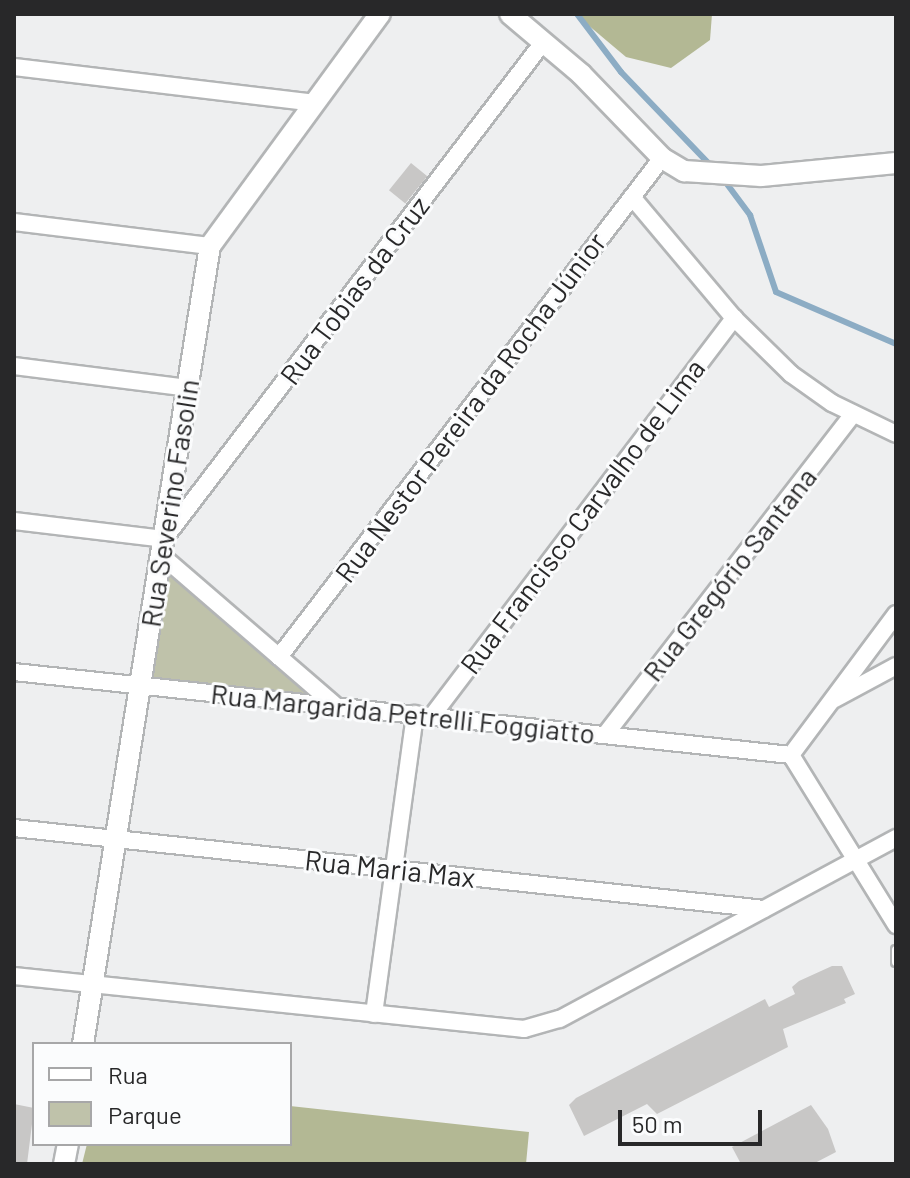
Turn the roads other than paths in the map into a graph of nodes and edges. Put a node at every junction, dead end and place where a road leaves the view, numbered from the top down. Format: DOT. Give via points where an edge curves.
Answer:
graph roads {
  1 [pos="380,14"];
  2 [pos="510,14"];
  3 [pos="544,41"];
  4 [pos="14,67"];
  5 [pos="314,103"];
  6 [pos="662,158"];
  7 [pos="896,163"];
  8 [pos="632,197"];
  9 [pos="14,222"];
  10 [pos="210,246"];
  11 [pos="734,318"];
  12 [pos="14,366"];
  13 [pos="188,388"];
  14 [pos="853,414"];
  15 [pos="896,434"];
  16 [pos="14,521"];
  17 [pos="162,547"];
  18 [pos="896,614"];
  19 [pos="279,657"];
  20 [pos="896,666"];
  21 [pos="14,672"];
  22 [pos="140,685"];
  23 [pos="830,702"];
  24 [pos="336,706"];
  25 [pos="423,715"];
  26 [pos="605,735"];
  27 [pos="791,755"];
  28 [pos="14,828"];
  29 [pos="896,838"];
  30 [pos="116,839"];
  31 [pos="856,860"];
  32 [pos="394,869"];
  33 [pos="765,909"];
  34 [pos="896,925"];
  35 [pos="896,950"];
  36 [pos="896,962"];
  37 [pos="14,976"];
  38 [pos="93,985"];
  39 [pos="374,1014"];
  40 [pos="83,1042"];
  1 -- 5 [label="street, Rua Severino Fasolin"];
  2 -- 3 [label="street"];
  3 -- 6 [label="street"];
  3 -- 17 [label="street, Rua Tobias da Cruz"];
  4 -- 5 [label="street"];
  5 -- 10 [label="street, Rua Severino Fasolin"];
  6 -- 7 [label="street" via="704,175 744,176"];
  6 -- 8 [label="street, Rua Nestor Pereira da Rocha Júnior"];
  8 -- 11 [label="street"];
  8 -- 19 [label="street, Rua Nestor Pereira da Rocha Júnior"];
  9 -- 10 [label="street"];
  10 -- 13 [label="street, Rua Severino Fasolin"];
  11 -- 14 [label="street" via="791,374"];
  11 -- 25 [label="street, Rua Francisco Carvalho de Lima"];
  12 -- 13 [label="street"];
  13 -- 17 [label="street, Rua Severino Fasolin"];
  14 -- 15 [label="street"];
  14 -- 26 [label="street, Rua Gregório Santana"];
  16 -- 17 [label="street"];
  17 -- 19 [label="street"];
  17 -- 22 [label="street, Rua Severino Fasolin"];
  18 -- 23 [label="street"];
  19 -- 24 [label="street"];
  20 -- 23 [label="street"];
  21 -- 22 [label="street, Rua Margarida Petrelli Foggiatto"];
  22 -- 24 [label="street, Rua Margarida Petrelli Foggiatto"];
  22 -- 30 [label="street, Rua Severino Fasolin"];
  23 -- 27 [label="street"];
  24 -- 25 [label="street, Rua Margarida Petrelli Foggiatto"];
  25 -- 26 [label="street, Rua Margarida Petrelli Foggiatto"];
  25 -- 32 [label="street, Rua Francisco Carvalho de Lima"];
  26 -- 27 [label="street, Rua Margarida Petrelli Foggiatto"];
  27 -- 31 [label="street"];
  28 -- 30 [label="street, Rua Maria Max"];
  29 -- 31 [label="street"];
  30 -- 32 [label="street, Rua Maria Max"];
  30 -- 38 [label="street, Rua Severino Fasolin"];
  31 -- 33 [label="street"];
  31 -- 34 [label="street"];
  32 -- 33 [label="street, Rua Maria Max"];
  32 -- 39 [label="street, Rua Francisco Carvalho de Lima"];
  33 -- 39 [label="street" via="542,1026 505,1029"];
  35 -- 36 [label="lane"];
  37 -- 38 [label="street"];
  38 -- 39 [label="street"];
  38 -- 40 [label="street, Rua Severino Fasolin"];
}
